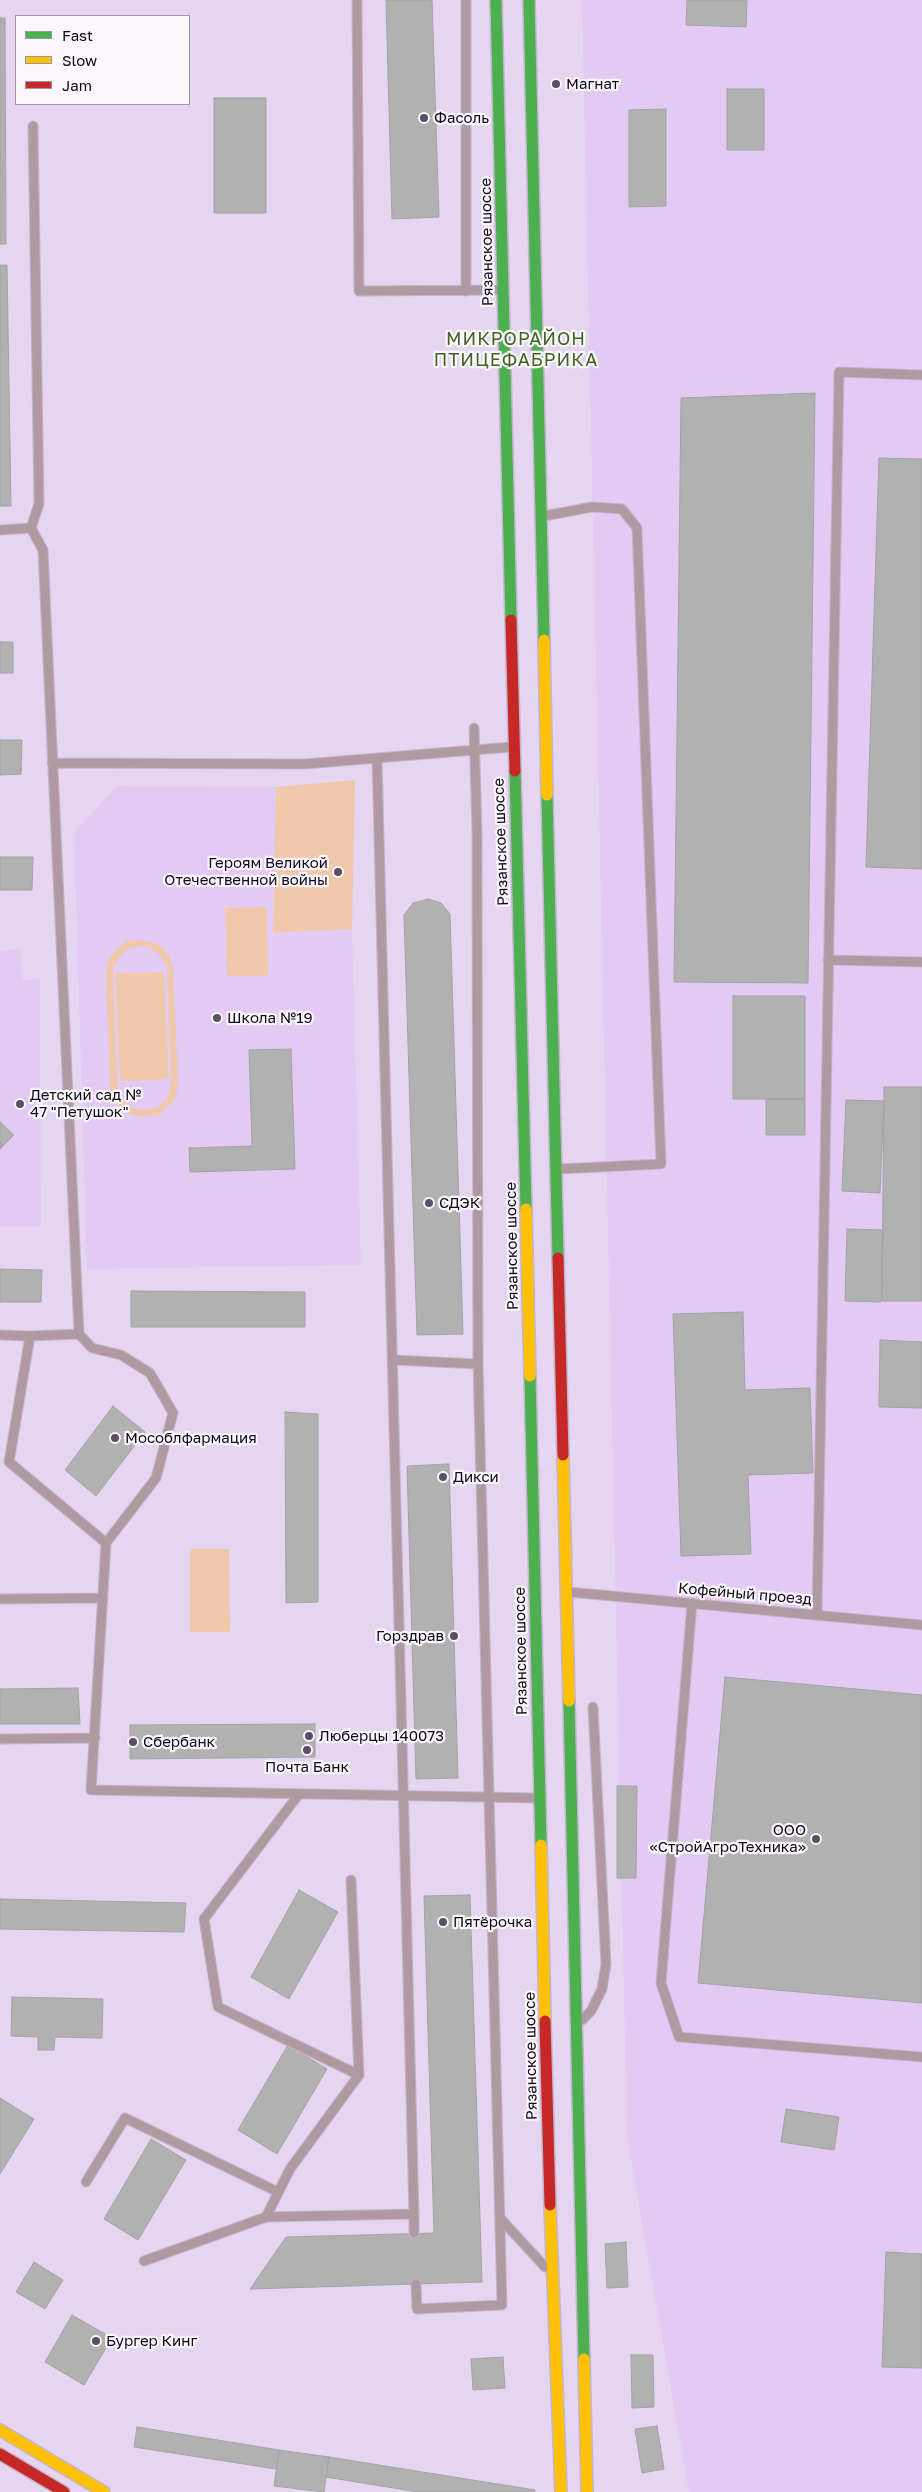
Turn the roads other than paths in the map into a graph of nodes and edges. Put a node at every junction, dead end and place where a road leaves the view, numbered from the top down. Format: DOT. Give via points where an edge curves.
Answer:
graph roads {
  1 [pos="357,0"];
  2 [pos="466,0"];
  3 [pos="496,0"];
  4 [pos="529,0"];
  5 [pos="33,126"];
  6 [pos="503,290"];
  7 [pos="466,291"];
  8 [pos="922,375"];
  9 [pos="541,516"];
  10 [pos="31,528"];
  11 [pos="0,530"];
  12 [pos="474,728"];
  13 [pos="513,747"];
  14 [pos="473,751"];
  15 [pos="377,758"];
  16 [pos="52,763"];
  17 [pos="828,960"];
  18 [pos="922,962"];
  19 [pos="556,1169"];
  20 [pos="79,1334"];
  21 [pos="0,1335"];
  22 [pos="30,1336"];
  23 [pos="393,1360"];
  24 [pos="478,1364"];
  25 [pos="5,1462"];
  26 [pos="106,1543"];
  27 [pos="566,1591"];
  28 [pos="103,1598"];
  29 [pos="0,1599"];
  30 [pos="692,1603"];
  31 [pos="817,1615"];
  32 [pos="922,1625"];
  33 [pos="593,1707"];
  34 [pos="95,1738"];
  35 [pos="0,1739"];
  36 [pos="298,1794"];
  37 [pos="402,1796"];
  38 [pos="489,1797"];
  39 [pos="540,1798"];
  40 [pos="351,1880"];
  41 [pos="576,2026"];
  42 [pos="922,2058"];
  43 [pos="359,2075"];
  44 [pos="86,2182"];
  45 [pos="278,2192"];
  46 [pos="414,2214"];
  47 [pos="266,2217"];
  48 [pos="500,2218"];
  49 [pos="414,2233"];
  50 [pos="144,2261"];
  51 [pos="553,2276"];
  52 [pos="416,2284"];
  53 [pos="0,2430"];
  54 [pos="0,2454"];
  55 [pos="64,2492"];
  56 [pos="104,2492"];
  57 [pos="561,2492"];
  58 [pos="586,2492"];
  1 -- 7 [label="lane" via="359,291"];
  2 -- 7 [label="lane"];
  3 -- 6 [label="main road, Рязанское шоссе"];
  4 -- 9 [label="main road"];
  5 -- 10 [label="lane" via="39,504"];
  6 -- 7 [label="lane"];
  6 -- 13 [label="main road, Рязанское шоссе"];
  8 -- 17 [label="lane" via="839,372"];
  9 -- 19 [label="main road"];
  9 -- 19 [label="lane" via="592,507 622,509 637,528 661,1164"];
  10 -- 11 [label="lane"];
  10 -- 16 [label="lane" via="42,550"];
  12 -- 14 [label="lane"];
  13 -- 14 [label="lane"];
  13 -- 39 [label="main road, Рязанское шоссе"];
  14 -- 15 [label="lane"];
  14 -- 24 [label="lane" via="477,842"];
  15 -- 16 [label="lane" via="305,764"];
  15 -- 23 [label="lane"];
  16 -- 20 [label="lane"];
  17 -- 18 [label="lane"];
  17 -- 31 [label="lane"];
  19 -- 27 [label="main road"];
  20 -- 22 [label="lane"];
  20 -- 26 [label="lane" via="92,1348 121,1355 150,1373 173,1413 156,1478"];
  21 -- 22 [label="lane"];
  22 -- 25 [label="lane"];
  23 -- 24 [label="lane"];
  23 -- 37 [label="lane"];
  24 -- 38 [label="lane"];
  25 -- 26 [label="lane"];
  26 -- 28 [label="lane"];
  27 -- 30 [label="lane, Кофейный проезд"];
  27 -- 41 [label="main road"];
  28 -- 29 [label="lane"];
  28 -- 34 [label="lane"];
  30 -- 31 [label="lane, Кофейный проезд"];
  30 -- 42 [label="lane" via="661,1984 679,2037"];
  31 -- 32 [label="lane, Кофейный проезд"];
  33 -- 41 [label="lane" via="606,1964 602,1989 591,2011"];
  34 -- 35 [label="lane"];
  34 -- 36 [label="lane" via="91,1790"];
  36 -- 37 [label="lane"];
  36 -- 43 [label="lane" via="204,1919 218,2007"];
  37 -- 38 [label="lane"];
  37 -- 46 [label="lane"];
  38 -- 39 [label="lane"];
  38 -- 48 [label="lane"];
  39 -- 51 [label="main road, Рязанское шоссе"];
  40 -- 43 [label="lane"];
  41 -- 58 [label="main road"];
  43 -- 45 [label="lane" via="290,2169"];
  44 -- 45 [label="lane" via="125,2118"];
  45 -- 47 [label="lane"];
  46 -- 47 [label="lane"];
  46 -- 49 [label="lane"];
  47 -- 50 [label="lane"];
  48 -- 51 [label="lane"];
  48 -- 52 [label="lane" via="502,2305 417,2309"];
  51 -- 57 [label="main road, Рязанское шоссе"];
  53 -- 56 [label="main road"];
  54 -- 55 [label="main road"];
}
